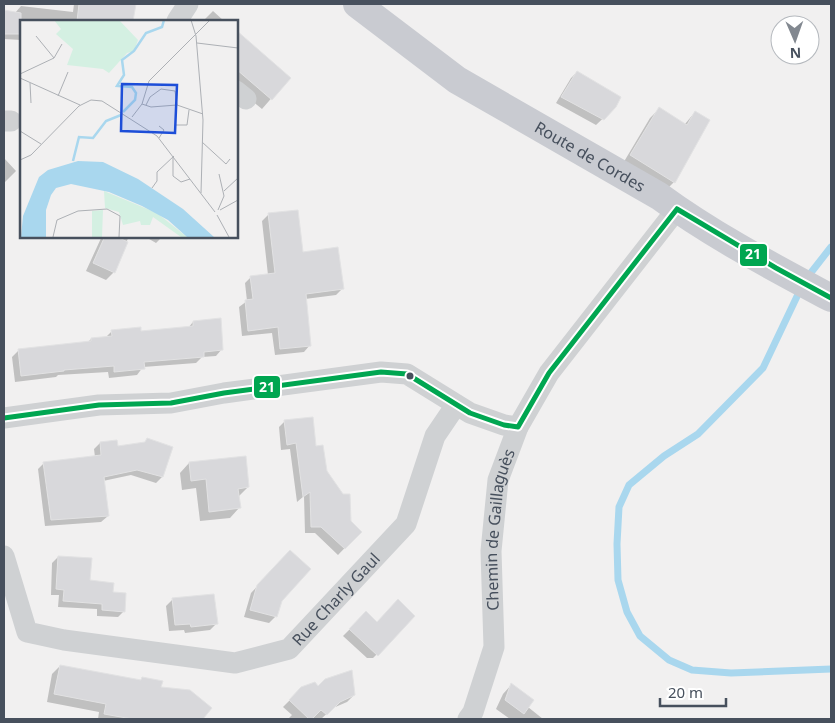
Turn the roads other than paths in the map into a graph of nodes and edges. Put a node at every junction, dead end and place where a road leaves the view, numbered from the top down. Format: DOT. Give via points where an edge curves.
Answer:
graph roads {
  1 [pos="188,4"];
  2 [pos="357,4"];
  3 [pos="178,20"];
  4 [pos="677,209"];
  5 [pos="831,298"];
  6 [pos="456,405"];
  7 [pos="4,418"];
  8 [pos="518,427"];
  9 [pos="4,556"];
  10 [pos="468,719"];
  1 -- 3 [label="street"];
  2 -- 4 [label="main road, Route de Cordes" via="457,80"];
  4 -- 5 [label="main road, Route de Cordes"];
  4 -- 8 [label="street, Chemin de Gaillaguès" via="549,374"];
  6 -- 7 [label="street" via="407,374 381,372 171,403 99,406"];
  6 -- 8 [label="street" via="470,413"];
  6 -- 9 [label="street, Rue Charly Gaul" via="435,436 406,524 289,649 235,663 27,632"];
  8 -- 10 [label="street, Chemin de Gaillaguès" via="498,480 491,550 494,647"];
}
